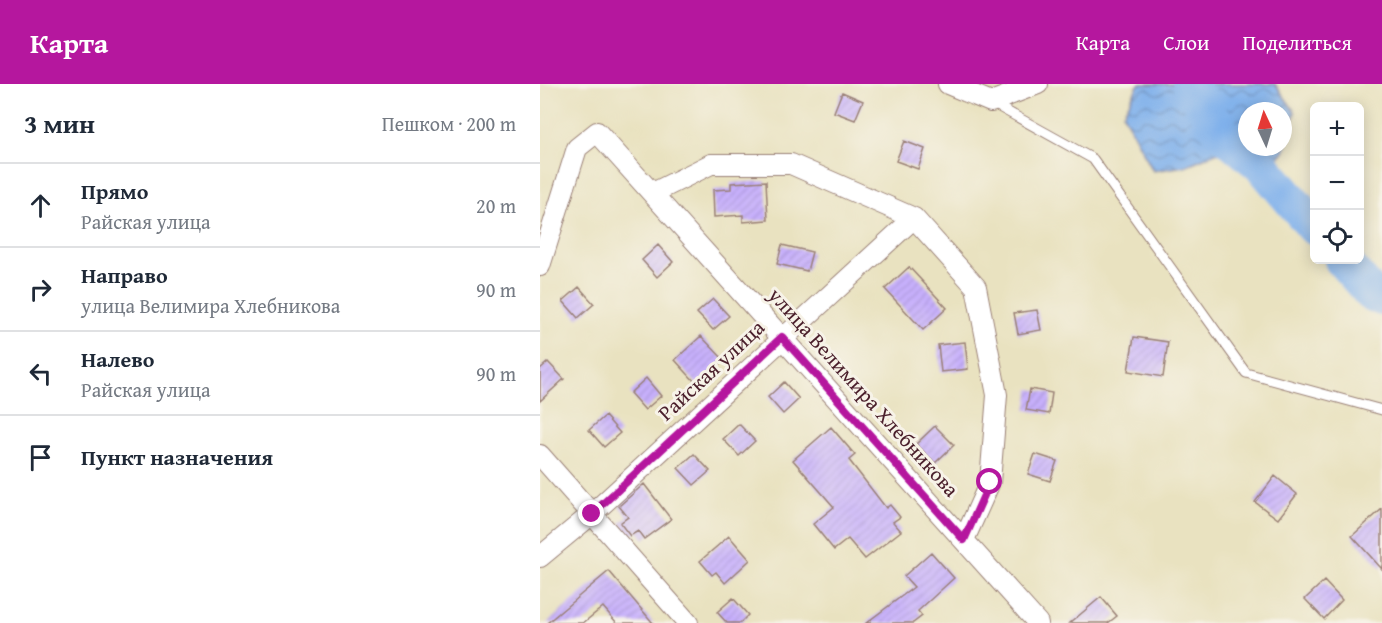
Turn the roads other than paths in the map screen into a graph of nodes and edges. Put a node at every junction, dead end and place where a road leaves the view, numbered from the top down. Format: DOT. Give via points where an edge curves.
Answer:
graph roads {
  1 [pos="948,84"];
  2 [pos="1038,84"];
  3 [pos="991,102"];
  4 [pos="653,193"];
  5 [pos="914,218"];
  6 [pos="540,266"];
  7 [pos="782,337"];
  8 [pos="1382,410"];
  9 [pos="540,455"];
  10 [pos="592,514"];
  11 [pos="964,540"];
  12 [pos="540,557"];
  13 [pos="688,623"];
  14 [pos="1038,623"];
  1 -- 3 [label="street"];
  2 -- 3 [label="street"];
  3 -- 8 [label="lane" via="1093,159 1246,373"];
  4 -- 5 [label="street" via="711,164 791,164"];
  4 -- 6 [label="street, улица Велимира Хлебникова" via="597,132 577,148"];
  4 -- 7 [label="street, улица Велимира Хлебникова"];
  5 -- 7 [label="street, Райская улица"];
  5 -- 11 [label="street" via="976,286 997,395 990,482"];
  7 -- 10 [label="street, Райская улица"];
  7 -- 11 [label="street, улица Велимира Хлебникова"];
  9 -- 10 [label="street"];
  10 -- 12 [label="street, Райская улица"];
  10 -- 13 [label="street"];
  11 -- 14 [label="street, улица Велимира Хлебникова"];
}
